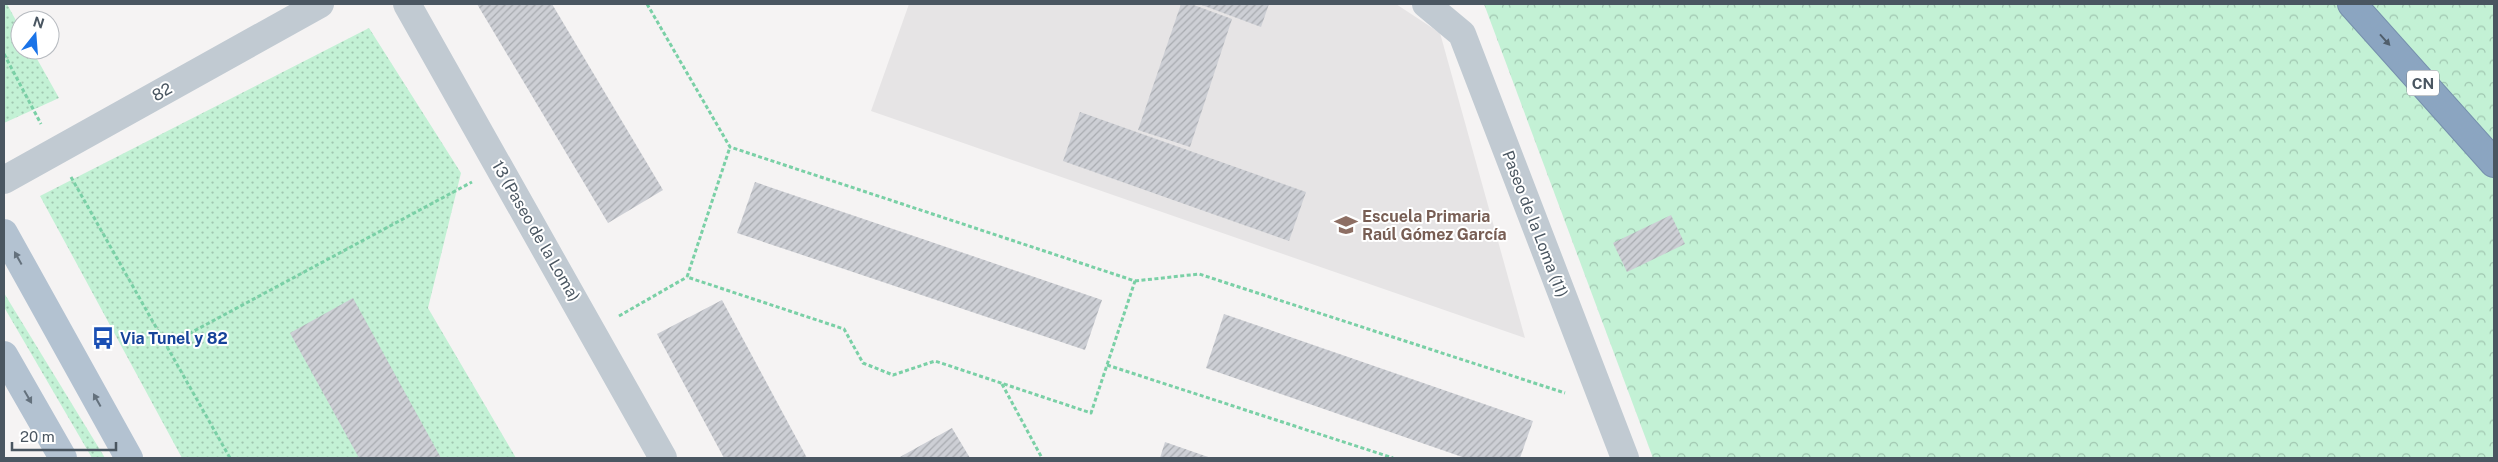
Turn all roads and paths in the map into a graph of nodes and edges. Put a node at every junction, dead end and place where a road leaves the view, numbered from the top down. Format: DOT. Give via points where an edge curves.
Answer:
graph roads {
  1 [pos="320,4"];
  2 [pos="407,4"];
  3 [pos="647,4"];
  4 [pos="1426,4"];
  5 [pos="2352,4"];
  6 [pos="4,54"];
  7 [pos="730,147"];
  8 [pos="56,152"];
  9 [pos="2494,162"];
  10 [pos="500,167"];
  11 [pos="4,180"];
  12 [pos="4,233"];
  13 [pos="688,276"];
  14 [pos="1135,281"];
  15 [pos="593,331"];
  16 [pos="166,346"];
  17 [pos="4,355"];
  18 [pos="1107,365"];
  19 [pos="1002,384"];
  20 [pos="1606,406"];
  21 [pos="63,458"];
  22 [pos="129,458"];
  23 [pos="230,458"];
  24 [pos="663,458"];
  25 [pos="1042,458"];
  26 [pos="1393,458"];
  27 [pos="1625,458"];
  1 -- 8 [label="street, 82"];
  2 -- 10 [label="street, 13 (Paseo de la Loma)"];
  3 -- 7 [label="path"];
  4 -- 20 [label="street, Paseo de la Loma (11)" via="1462,34"];
  5 -- 9 [label="highway, CN, one-way"];
  6 -- 8 [label="path"];
  7 -- 13 [label="path"];
  7 -- 14 [label="path"];
  8 -- 11 [label="street, 82"];
  8 -- 16 [label="path"];
  10 -- 15 [label="street, 13 (Paseo de la Loma)"];
  10 -- 16 [label="path"];
  22 -- 12 [label="main road, one-way"];
  13 -- 15 [label="path"];
  13 -- 19 [label="path" via="844,329 863,362 893,376 935,361"];
  14 -- 18 [label="path"];
  14 -- 20 [label="path" via="1199,274"];
  15 -- 24 [label="street, 13 (Paseo de la Loma)"];
  16 -- 23 [label="path"];
  17 -- 21 [label="main road, one-way"];
  18 -- 19 [label="path" via="1091,413"];
  18 -- 26 [label="path"];
  19 -- 25 [label="path"];
  20 -- 27 [label="street, Paseo de la Loma (11)"];
}
